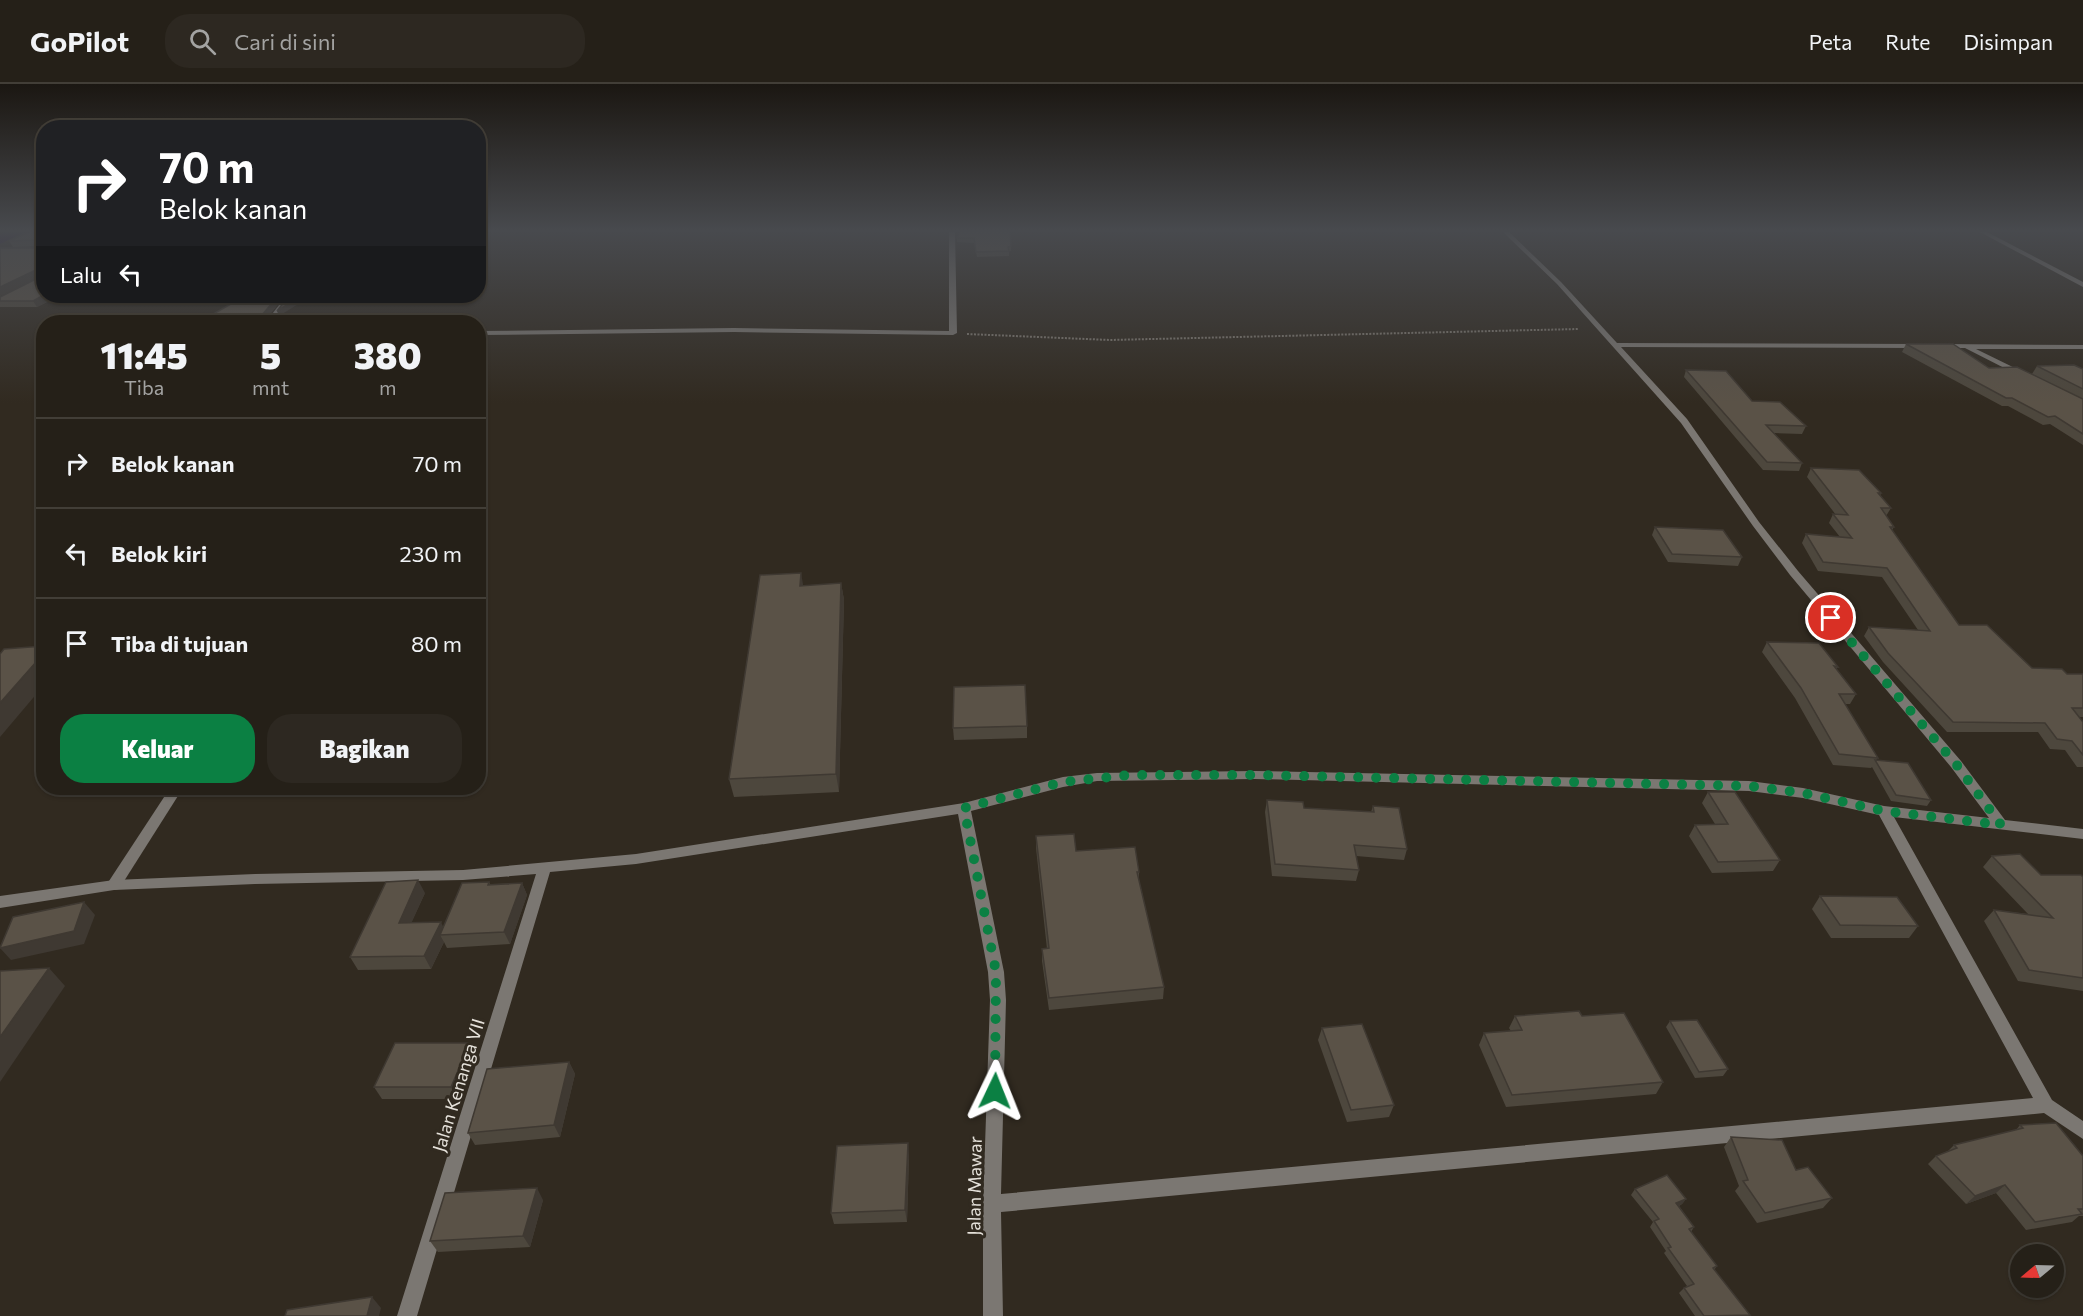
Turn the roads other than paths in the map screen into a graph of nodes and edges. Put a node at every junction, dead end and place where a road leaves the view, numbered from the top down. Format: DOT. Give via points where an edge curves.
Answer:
graph roads {
  1 [pos="953,288"];
  2 [pos="1563,288"];
  3 [pos="284,303"];
  4 [pos="274,315"];
  5 [pos="486,333"];
  6 [pos="1616,345"];
  7 [pos="1965,346"];
  8 [pos="2083,347"];
  9 [pos="2034,381"];
  10 [pos="172,795"];
  11 [pos="964,808"];
  12 [pos="1884,811"];
  13 [pos="2001,825"];
  14 [pos="2083,834"];
  15 [pos="544,866"];
  16 [pos="114,885"];
  17 [pos="0,902"];
  18 [pos="2046,1105"];
  19 [pos="2083,1131"];
  20 [pos="992,1204"];
  21 [pos="407,1316"];
  22 [pos="993,1316"];
  1 -- 5 [label="street" via="953,333"];
  2 -- 6 [label="street"];
  3 -- 4 [label="street"];
  6 -- 7 [label="street"];
  6 -- 13 [label="street" via="1684,421 1788,565 1956,764"];
  7 -- 8 [label="street"];
  7 -- 9 [label="street"];
  10 -- 16 [label="street"];
  11 -- 12 [label="street" via="1097,777 1255,775 1749,786"];
  11 -- 15 [label="street" via="636,859"];
  11 -- 20 [label="street, Jalan Mawar" via="998,1000"];
  12 -- 13 [label="street"];
  12 -- 18 [label="street"];
  13 -- 14 [label="street"];
  15 -- 16 [label="street" via="463,875"];
  15 -- 21 [label="street, Jalan Kenanga VII"];
  16 -- 17 [label="street"];
  18 -- 19 [label="street"];
  18 -- 20 [label="street"];
  20 -- 22 [label="street, Jalan Mawar"];
}
